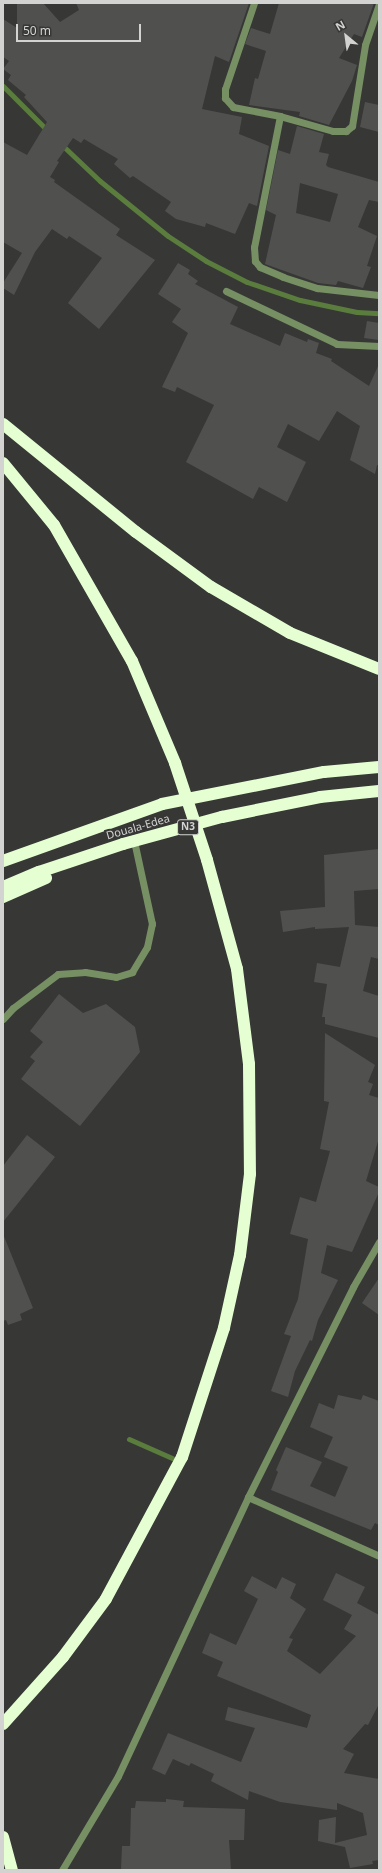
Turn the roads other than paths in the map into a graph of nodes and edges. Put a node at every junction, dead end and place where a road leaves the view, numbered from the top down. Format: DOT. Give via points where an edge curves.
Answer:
graph roads {
  1 [pos="254,3"];
  2 [pos="379,4"];
  3 [pos="280,116"];
  4 [pos="226,291"];
  5 [pos="379,295"];
  6 [pos="379,346"];
  7 [pos="3,424"];
  8 [pos="3,463"];
  9 [pos="379,669"];
  10 [pos="379,767"];
  11 [pos="379,791"];
  12 [pos="129,843"];
  13 [pos="3,861"];
  14 [pos="3,887"];
  15 [pos="3,897"];
  16 [pos="3,1019"];
  17 [pos="378,1247"];
  18 [pos="248,1497"];
  19 [pos="379,1556"];
  20 [pos="6,1721"];
  21 [pos="3,1837"];
  22 [pos="12,1870"];
  23 [pos="62,1870"];
  1 -- 3 [label="street" via="225,89 225,98 233,107"];
  2 -- 3 [label="street" via="365,45 352,126 346,131 333,131"];
  3 -- 5 [label="street" via="254,247 255,261 260,267 316,288"];
  4 -- 6 [label="street" via="337,344"];
  7 -- 9 [label="highway" via="136,532 211,587 290,633"];
  8 -- 20 [label="highway" via="54,525 132,661 175,763 207,860 237,969 249,1064 250,1174 240,1255 224,1328 182,1457 106,1599 63,1656"];
  10 -- 13 [label="highway, Douala-Edea" via="317,774 162,804"];
  11 -- 12 [label="highway, Douala-Edea / N3" via="320,797 222,817"];
  12 -- 14 [label="highway, Douala-Edea / N3" via="39,872"];
  12 -- 15 [label="highway"];
  12 -- 16 [label="street" via="152,924 147,947 132,972 116,977 85,972 58,974 13,1008"];
  17 -- 18 [label="street" via="353,1287"];
  18 -- 19 [label="street"];
  18 -- 23 [label="street" via="118,1776"];
  21 -- 22 [label="highway"];
}
